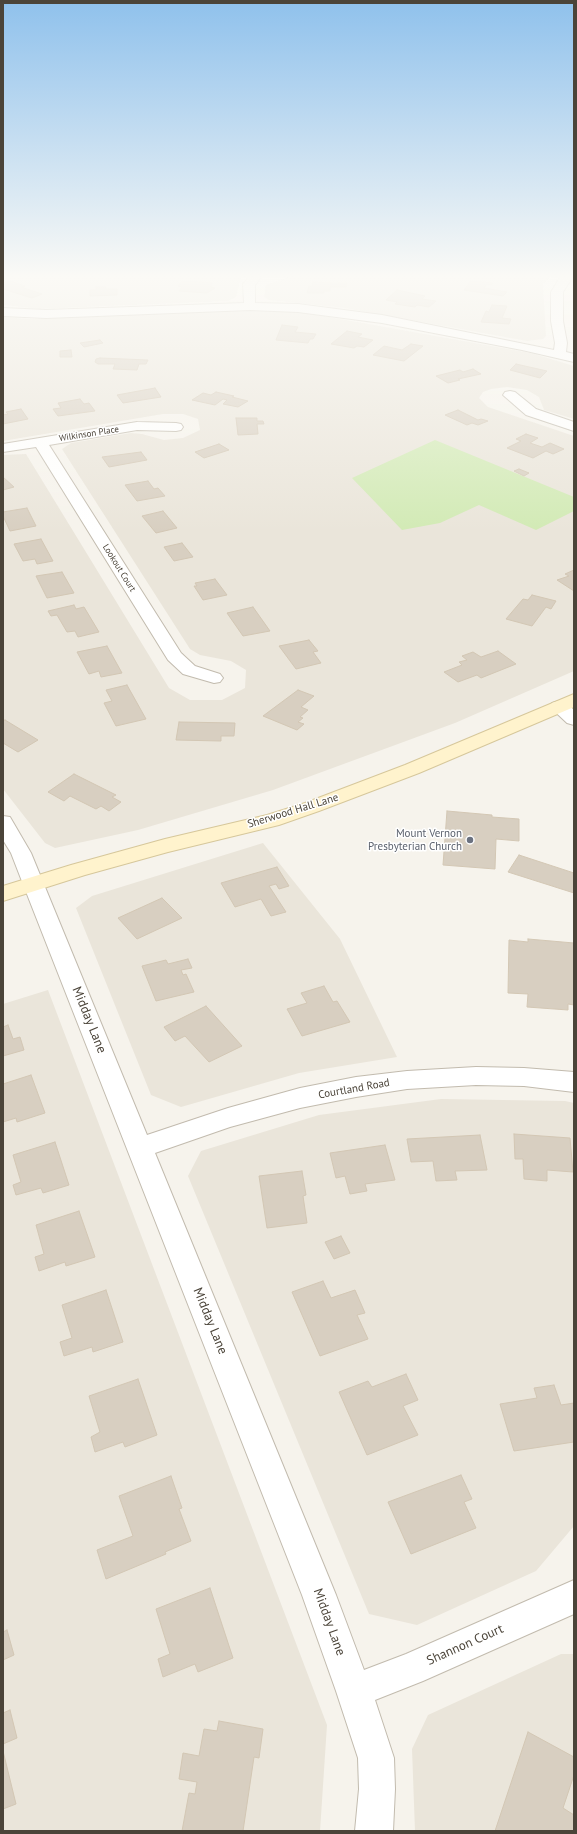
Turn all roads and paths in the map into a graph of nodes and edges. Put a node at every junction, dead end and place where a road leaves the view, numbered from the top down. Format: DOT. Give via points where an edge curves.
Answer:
graph roads {
  1 [pos="510,396"];
  2 [pos="176,426"];
  3 [pos="574,427"];
  4 [pos="40,442"];
  5 [pos="3,448"];
  6 [pos="214,678"];
  7 [pos="569,708"];
  8 [pos="3,822"];
  9 [pos="34,884"];
  10 [pos="3,894"];
  11 [pos="574,1082"];
  12 [pos="141,1147"];
  13 [pos="574,1597"];
  14 [pos="354,1691"];
  15 [pos="374,1831"];
  1 -- 3 [label="street" via="531,412"];
  2 -- 4 [label="street, Wilkinson Place" via="137,426"];
  4 -- 5 [label="street, Wilkinson Place"];
  4 -- 6 [label="street, Lookout Court" via="174,656 189,670"];
  7 -- 9 [label="main road, Sherwood Hall Lane" via="312,807"];
  8 -- 9 [label="street, Midday Lane" via="21,853"];
  9 -- 10 [label="main road, Sherwood Hall Lane"];
  9 -- 12 [label="street, Midday Lane"];
  11 -- 12 [label="street, Courtland Road" via="476,1076 407,1080 356,1087 300,1098 228,1118"];
  12 -- 14 [label="street, Midday Lane" via="320,1595"];
  13 -- 14 [label="street, Shannon Court" via="411,1669"];
  14 -- 15 [label="street, Midday Lane" via="376,1758"];
}
